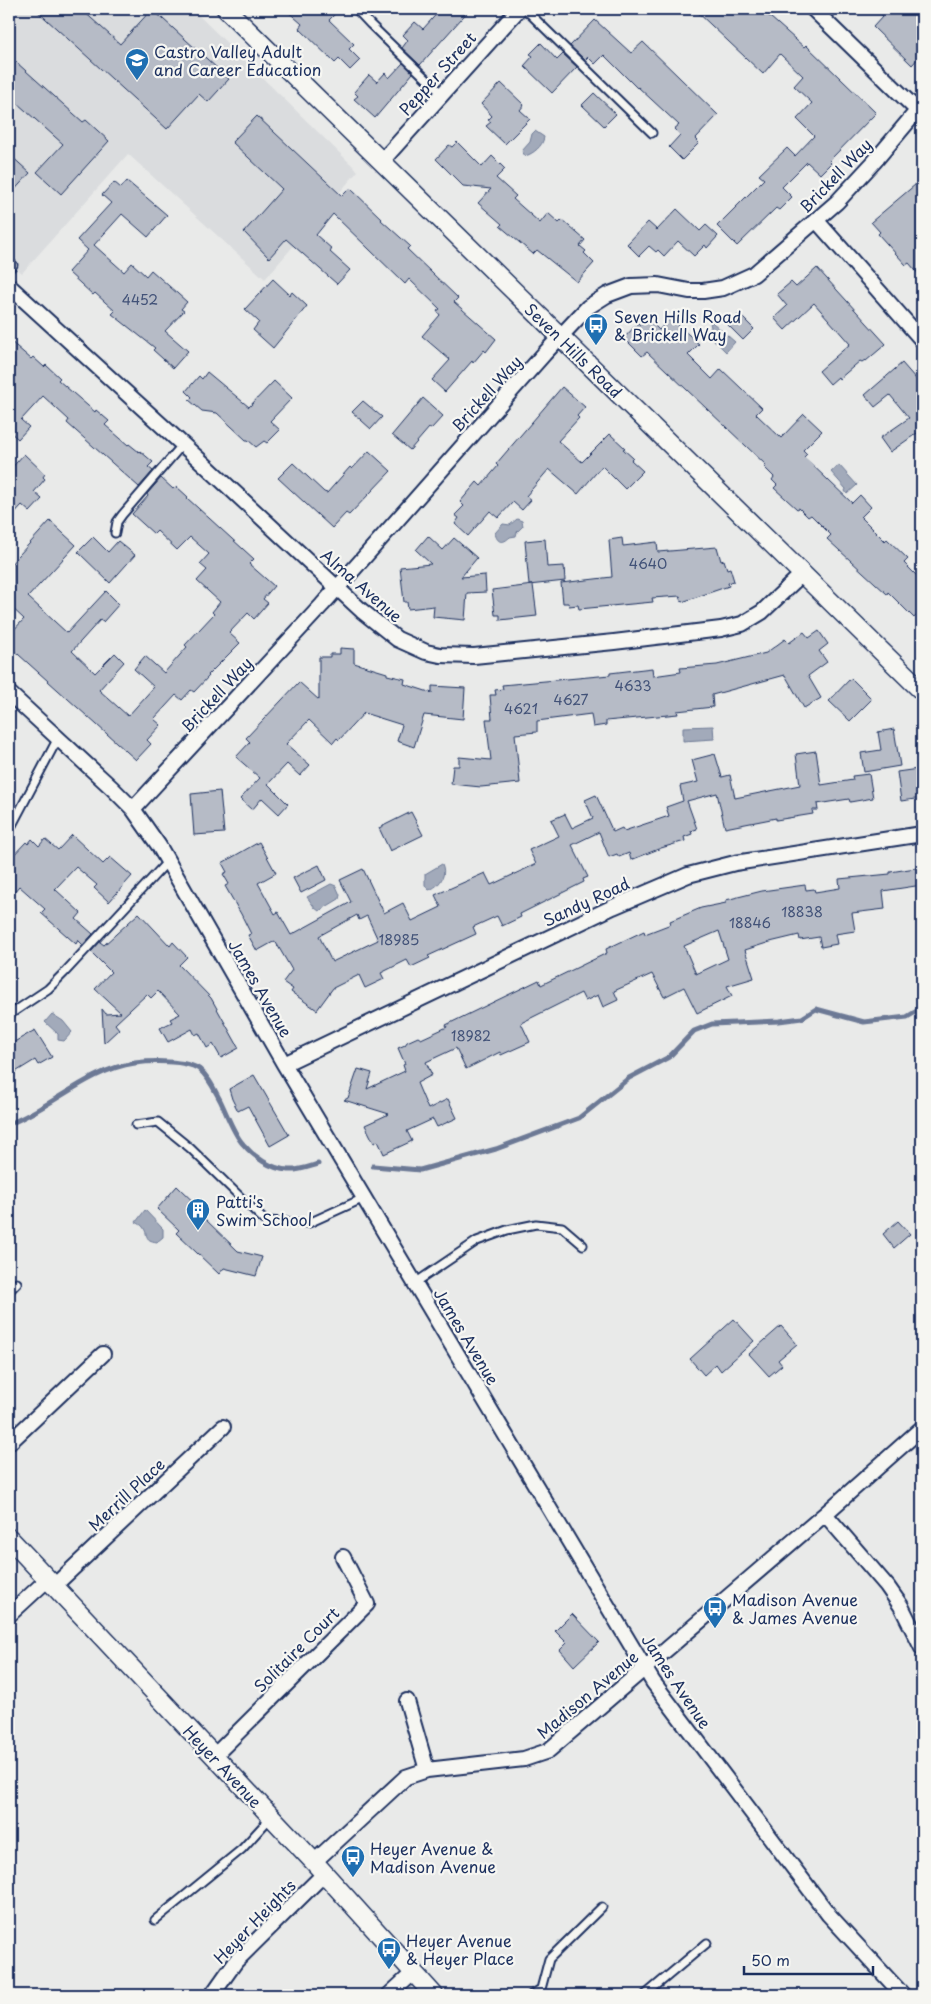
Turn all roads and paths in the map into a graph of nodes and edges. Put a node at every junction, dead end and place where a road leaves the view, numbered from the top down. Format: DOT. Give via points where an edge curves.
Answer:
graph roads {
  1 [pos="226,9"];
  2 [pos="356,9"];
  3 [pos="519,9"];
  4 [pos="525,9"];
  5 [pos="813,9"];
  6 [pos="442,94"];
  7 [pos="920,108"];
  8 [pos="652,133"];
  9 [pos="382,162"];
  10 [pos="816,220"];
  11 [pos="9,286"];
  12 [pos="560,336"];
  13 [pos="922,340"];
  14 [pos="182,444"];
  15 [pos="114,533"];
  16 [pos="803,573"];
  17 [pos="337,589"];
  18 [pos="922,691"];
  19 [pos="9,693"];
  20 [pos="58,738"];
  21 [pos="133,809"];
  22 [pos="9,831"];
  23 [pos="922,834"];
  24 [pos="168,860"];
  25 [pos="9,1015"];
  26 [pos="284,1064"];
  27 [pos="136,1125"];
  28 [pos="364,1198"];
  29 [pos="583,1245"];
  30 [pos="17,1283"];
  31 [pos="415,1283"];
  32 [pos="9,1291"];
  33 [pos="103,1354"];
  34 [pos="223,1427"];
  35 [pos="922,1428"];
  36 [pos="9,1443"];
  37 [pos="825,1514"];
  38 [pos="9,1538"];
  39 [pos="343,1557"];
  40 [pos="51,1583"];
  41 [pos="9,1615"];
  42 [pos="922,1648"];
  43 [pos="644,1668"];
  44 [pos="407,1701"];
  45 [pos="214,1756"];
  46 [pos="427,1770"];
  47 [pos="271,1817"];
  48 [pos="319,1868"];
  49 [pos="602,1907"];
  50 [pos="155,1920"];
  51 [pos="707,1943"];
  52 [pos="414,1972"];
  53 [pos="212,1995"];
  54 [pos="389,1995"];
  55 [pos="434,1995"];
  56 [pos="531,1995"];
  57 [pos="645,1995"];
  58 [pos="903,1995"];
  1 -- 9 [label="street, Seven Hills Road"];
  2 -- 6 [label="lane"];
  3 -- 6 [label="street, Pepper Street"];
  4 -- 8 [label="lane"];
  5 -- 7 [label="street"];
  6 -- 9 [label="street, Pepper Street"];
  7 -- 10 [label="street, Brickell Way" via="856,182"];
  9 -- 12 [label="street, Seven Hills Road"];
  10 -- 12 [label="street, Brickell Way" via="765,266 745,279 723,288 703,291 658,285 620,289 588,308"];
  10 -- 13 [label="street"];
  11 -- 14 [label="street, Alma Avenue"];
  12 -- 16 [label="street, Seven Hills Road"];
  12 -- 17 [label="street, Brickell Way"];
  14 -- 15 [label="lane" via="122,515"];
  14 -- 17 [label="street, Alma Avenue"];
  16 -- 17 [label="street, Alma Avenue" via="762,612 732,627 474,656 440,655 412,647 381,628"];
  16 -- 18 [label="street, Seven Hills Road"];
  17 -- 21 [label="street, Brickell Way"];
  19 -- 20 [label="street, James Avenue"];
  20 -- 21 [label="street, James Avenue"];
  20 -- 22 [label="lane"];
  21 -- 24 [label="street, James Avenue"];
  23 -- 26 [label="street, Sandy Road" via="743,861 688,875"];
  24 -- 25 [label="lane" via="48,989"];
  24 -- 26 [label="street, James Avenue"];
  26 -- 28 [label="street, James Avenue"];
  27 -- 28 [label="lane" via="158,1122 190,1148 265,1221 309,1223"];
  28 -- 31 [label="street, James Avenue"];
  29 -- 31 [label="lane" via="562,1227 536,1224 507,1230 477,1241"];
  30 -- 32 [label="lane"];
  31 -- 43 [label="street, James Avenue"];
  33 -- 36 [label="street"];
  34 -- 40 [label="street, Merrill Place"];
  35 -- 37 [label="street, Madison Avenue"];
  37 -- 42 [label="street" via="887,1586"];
  37 -- 43 [label="street, Madison Avenue"];
  38 -- 40 [label="street, Heyer Avenue"];
  39 -- 45 [label="street, Solitaire Court" via="367,1604"];
  40 -- 41 [label="street, Merrill Place"];
  40 -- 45 [label="street, Heyer Avenue"];
  43 -- 46 [label="street, Madison Avenue" via="548,1751 524,1758"];
  43 -- 58 [label="street, James Avenue" via="829,1915"];
  44 -- 46 [label="street"];
  45 -- 47 [label="street, Heyer Avenue"];
  46 -- 48 [label="street, Madison Avenue" via="406,1777 396,1785"];
  47 -- 48 [label="street, Heyer Avenue"];
  47 -- 50 [label="lane" via="242,1849"];
  48 -- 52 [label="street, Heyer Avenue"];
  48 -- 53 [label="street, Heyer Heights" via="236,1961"];
  49 -- 56 [label="lane" via="549,1959 541,1989"];
  51 -- 57 [label="lane"];
  52 -- 54 [label="street"];
  52 -- 55 [label="street, Heyer Avenue"];
}
